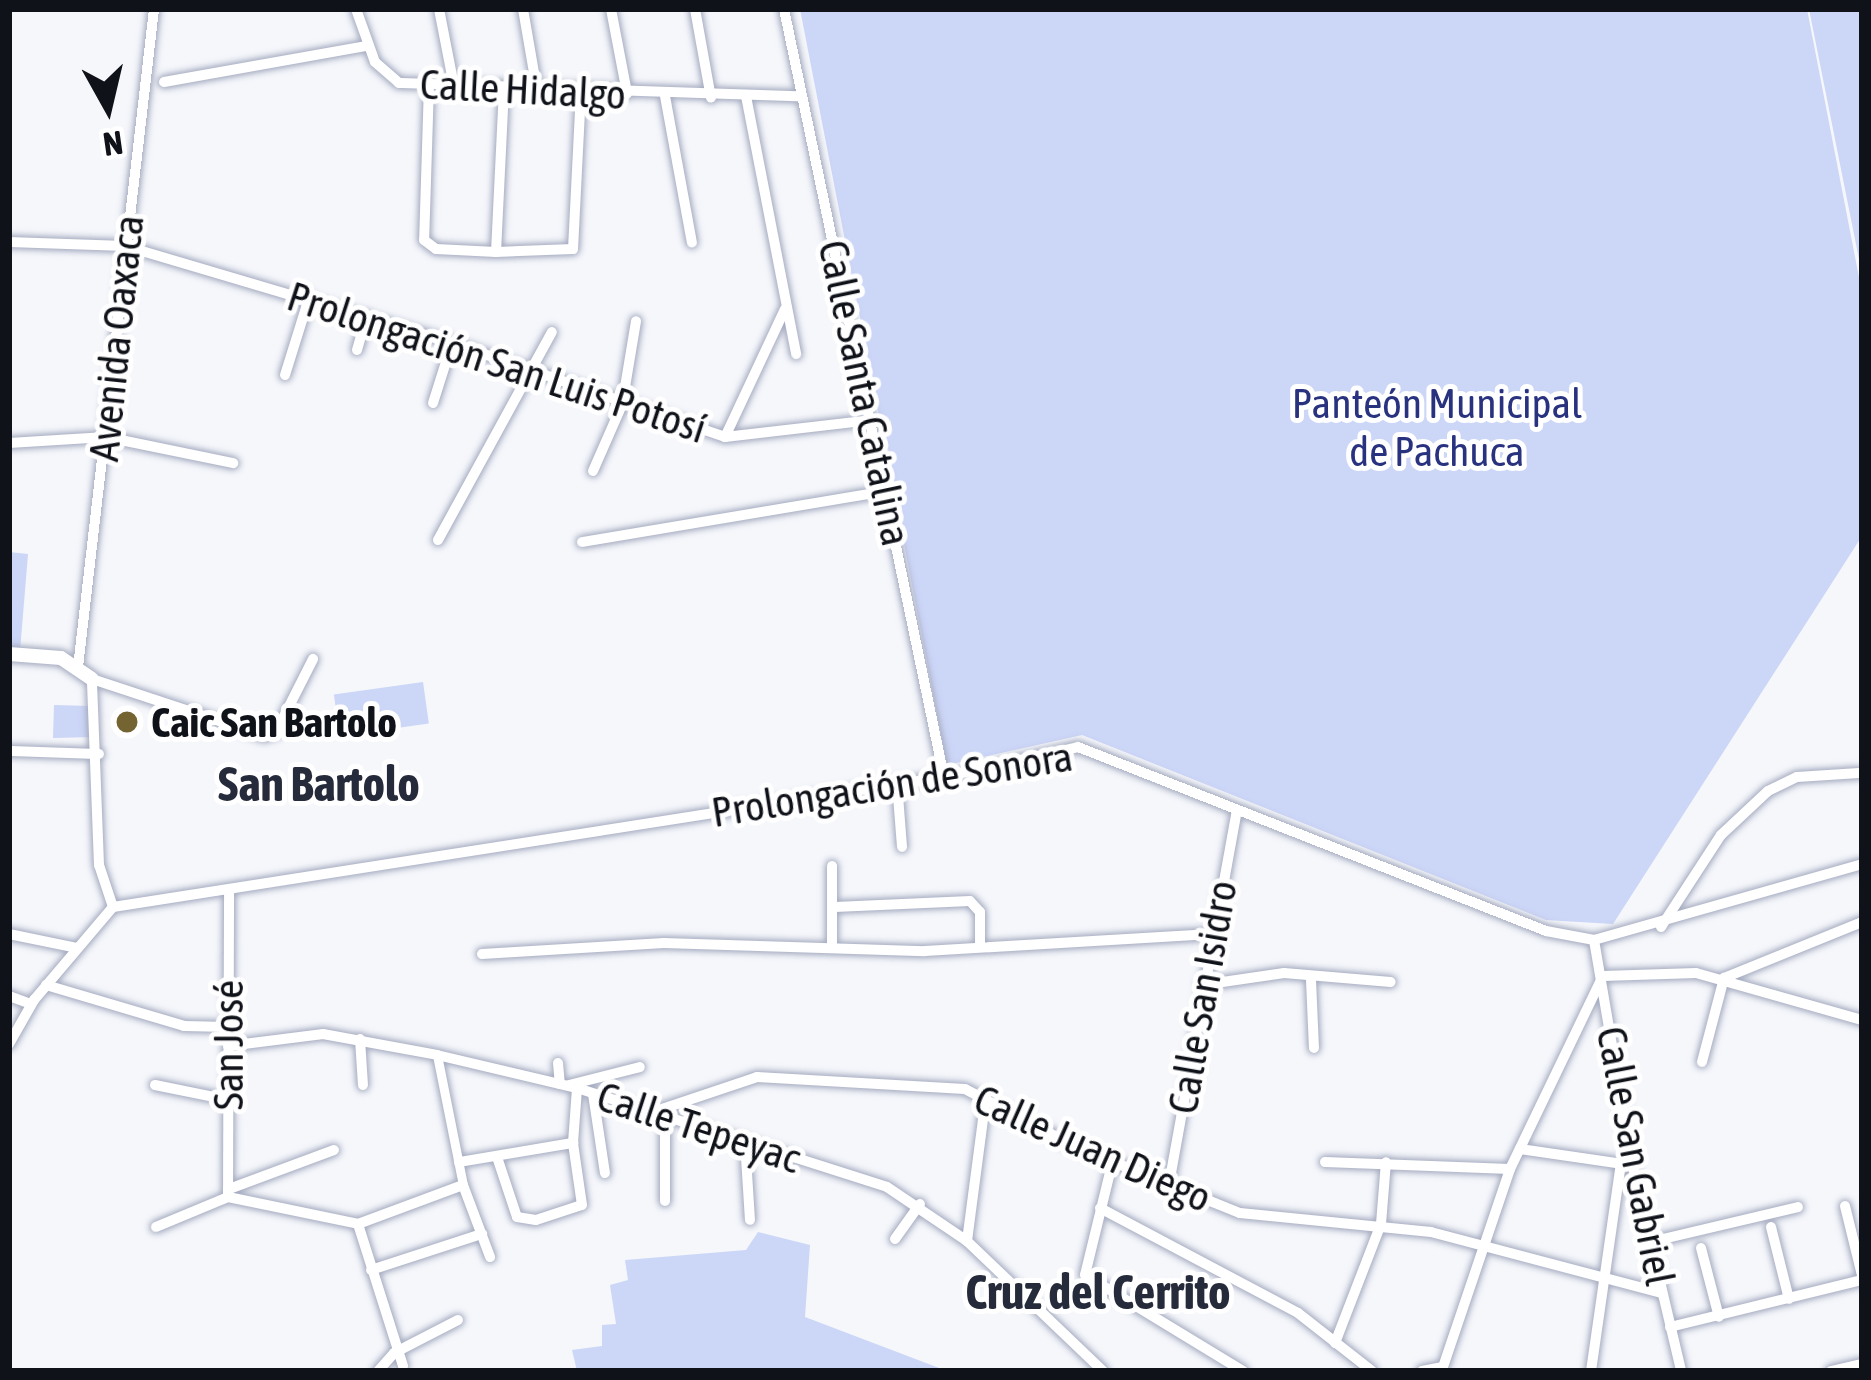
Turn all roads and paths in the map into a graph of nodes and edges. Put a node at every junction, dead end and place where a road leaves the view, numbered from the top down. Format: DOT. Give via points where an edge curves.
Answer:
graph roads {
  1 [pos="154,9"];
  2 [pos="356,9"];
  3 [pos="439,9"];
  4 [pos="523,9"];
  5 [pos="611,9"];
  6 [pos="695,9"];
  7 [pos="784,9"];
  8 [pos="367,46"];
  9 [pos="164,82"];
  10 [pos="429,85"];
  11 [pos="454,86"];
  12 [pos="503,88"];
  13 [pos="537,90"];
  14 [pos="581,91"];
  15 [pos="627,93"];
  16 [pos="665,96"];
  17 [pos="746,96"];
  18 [pos="800,96"];
  19 [pos="711,98"];
  20 [pos="9,242"];
  21 [pos="692,243"];
  22 [pos="125,246"];
  23 [pos="496,252"];
  24 [pos="309,298"];
  25 [pos="786,307"];
  26 [pos="368,316"];
  27 [pos="636,321"];
  28 [pos="552,332"];
  29 [pos="452,343"];
  30 [pos="357,350"];
  31 [pos="796,354"];
  32 [pos="530,372"];
  33 [pos="285,375"];
  34 [pos="433,403"];
  35 [pos="622,405"];
  36 [pos="873,420"];
  37 [pos="725,436"];
  38 [pos="106,437"];
  39 [pos="9,442"];
  40 [pos="233,463"];
  41 [pos="592,471"];
  42 [pos="887,491"];
  43 [pos="439,540"];
  44 [pos="582,542"];
  45 [pos="9,654"];
  46 [pos="313,659"];
  47 [pos="78,667"];
  48 [pos="92,679"];
  49 [pos="9,751"];
  50 [pos="99,754"];
  51 [pos="1859,773"];
  52 [pos="944,777"];
  53 [pos="897,783"];
  54 [pos="1237,810"];
  55 [pos="902,847"];
  56 [pos="1862,864"];
  57 [pos="832,866"];
  58 [pos="229,892"];
  59 [pos="113,907"];
  60 [pos="835,908"];
  61 [pos="1862,922"];
  62 [pos="1661,927"];
  63 [pos="9,934"];
  64 [pos="1210,938"];
  65 [pos="1594,940"];
  66 [pos="832,944"];
  67 [pos="980,947"];
  68 [pos="77,948"];
  69 [pos="482,954"];
  70 [pos="1603,976"];
  71 [pos="1724,978"];
  72 [pos="1311,980"];
  73 [pos="1391,982"];
  74 [pos="1202,985"];
  75 [pos="38,995"];
  76 [pos="9,996"];
  77 [pos="1862,1020"];
  78 [pos="228,1034"];
  79 [pos="360,1039"];
  80 [pos="9,1044"];
  81 [pos="1314,1048"];
  82 [pos="437,1055"];
  83 [pos="1702,1062"];
  84 [pos="558,1063"];
  85 [pos="640,1067"];
  86 [pos="155,1085"];
  87 [pos="363,1085"];
  88 [pos="568,1086"];
  89 [pos="593,1094"];
  90 [pos="986,1096"];
  91 [pos="229,1100"];
  92 [pos="659,1113"];
  93 [pos="746,1141"];
  94 [pos="573,1143"];
  95 [pos="1520,1149"];
  96 [pos="334,1150"];
  97 [pos="497,1157"];
  98 [pos="1113,1160"];
  99 [pos="459,1162"];
  100 [pos="1325,1162"];
  101 [pos="1386,1162"];
  102 [pos="1627,1164"];
  103 [pos="1510,1169"];
  104 [pos="605,1173"];
  105 [pos="1168,1184"];
  106 [pos="463,1185"];
  107 [pos="228,1193"];
  108 [pos="665,1201"];
  109 [pos="920,1204"];
  110 [pos="1844,1206"];
  111 [pos="1100,1208"];
  112 [pos="1798,1208"];
  113 [pos="751,1220"];
  114 [pos="358,1223"];
  115 [pos="1382,1224"];
  116 [pos="156,1227"];
  117 [pos="1771,1227"];
  118 [pos="482,1234"];
  119 [pos="896,1239"];
  120 [pos="967,1241"];
  121 [pos="1650,1242"];
  122 [pos="1480,1243"];
  123 [pos="1701,1248"];
  124 [pos="490,1257"];
  125 [pos="371,1270"];
  126 [pos="1605,1276"];
  127 [pos="1862,1278"];
  128 [pos="1662,1293"];
  129 [pos="1789,1299"];
  130 [pos="1719,1317"];
  131 [pos="458,1320"];
  132 [pos="1670,1328"];
  133 [pos="1335,1343"];
  134 [pos="394,1353"];
  135 [pos="1862,1364"];
  136 [pos="403,1366"];
  137 [pos="1444,1369"];
  138 [pos="378,1371"];
  139 [pos="1103,1371"];
  140 [pos="1243,1371"];
  141 [pos="1372,1371"];
  142 [pos="1422,1371"];
  143 [pos="1592,1371"];
  144 [pos="1681,1371"];
  145 [pos="1831,1371"];
  1 -- 22 [label="street, Avenida Oaxaca"];
  2 -- 8 [label="street, Calle Hidalgo"];
  3 -- 11 [label="street"];
  4 -- 13 [label="street"];
  5 -- 15 [label="street"];
  6 -- 19 [label="street"];
  7 -- 18 [label="street, Calle Santa Catalina"];
  8 -- 9 [label="street"];
  8 -- 10 [label="street, Calle Hidalgo" via="386,77"];
  10 -- 11 [label="street, Calle Hidalgo"];
  10 -- 23 [label="street" via="428,247"];
  11 -- 12 [label="street, Calle Hidalgo"];
  12 -- 13 [label="street, Calle Hidalgo"];
  12 -- 23 [label="street"];
  13 -- 14 [label="street, Calle Hidalgo"];
  14 -- 15 [label="street, Calle Hidalgo"];
  14 -- 23 [label="street" via="573,249"];
  15 -- 16 [label="street, Calle Hidalgo"];
  16 -- 19 [label="street, Calle Hidalgo"];
  16 -- 21 [label="street"];
  17 -- 18 [label="street, Calle Hidalgo"];
  17 -- 19 [label="street, Calle Hidalgo"];
  17 -- 25 [label="street"];
  18 -- 36 [label="street, Calle Santa Catalina"];
  20 -- 22 [label="street, Prolongación San Luis Potosí"];
  22 -- 24 [label="street, Prolongación San Luis Potosí"];
  22 -- 38 [label="street, Avenida Oaxaca"];
  24 -- 26 [label="street, Prolongación San Luis Potosí"];
  24 -- 33 [label="street"];
  25 -- 31 [label="street"];
  25 -- 37 [label="street"];
  26 -- 29 [label="street, Prolongación San Luis Potosí"];
  26 -- 30 [label="street"];
  27 -- 35 [label="street"];
  28 -- 32 [label="street"];
  29 -- 32 [label="street, Prolongación San Luis Potosí"];
  29 -- 34 [label="street"];
  32 -- 35 [label="street, Prolongación San Luis Potosí"];
  32 -- 43 [label="street"];
  35 -- 37 [label="street, Prolongación San Luis Potosí"];
  35 -- 41 [label="street"];
  36 -- 37 [label="street, Prolongación San Luis Potosí"];
  36 -- 42 [label="street, Calle Santa Catalina"];
  38 -- 39 [label="street"];
  38 -- 40 [label="street"];
  38 -- 47 [label="street, Avenida Oaxaca"];
  42 -- 44 [label="street"];
  42 -- 52 [label="street, Calle Santa Catalina"];
  45 -- 47 [label="street"];
  46 -- 48 [label="street" via="276,732 265,736"];
  47 -- 48 [label="street"];
  48 -- 50 [label="street"];
  49 -- 50 [label="street"];
  50 -- 59 [label="street" via="99,865"];
  51 -- 62 [label="street" via="1797,777 1768,791 1721,836"];
  52 -- 53 [label="street, Prolongación de Sonora"];
  52 -- 54 [label="street, Prolongación de Sonora" via="1078,747"];
  53 -- 55 [label="street"];
  53 -- 58 [label="street, Prolongación de Sonora"];
  54 -- 64 [label="street, Calle San Isidro"];
  54 -- 65 [label="street, Prolongación de Sonora" via="1546,931"];
  56 -- 62 [label="street, Prolongación de Sonora"];
  57 -- 60 [label="street"];
  58 -- 59 [label="street, Prolongación de Sonora"];
  58 -- 78 [label="street, San José"];
  59 -- 68 [label="street"];
  60 -- 66 [label="street"];
  60 -- 67 [label="street" via="976,903"];
  61 -- 71 [label="street"];
  62 -- 65 [label="street, Prolongación de Sonora"];
  63 -- 68 [label="street"];
  64 -- 67 [label="street"];
  64 -- 74 [label="street, Calle San Isidro"];
  65 -- 70 [label="street, Calle San Gabriel"];
  66 -- 67 [label="street"];
  66 -- 69 [label="street"];
  68 -- 75 [label="street"];
  70 -- 71 [label="street" via="1672,970"];
  70 -- 95 [label="street"];
  70 -- 102 [label="street, Calle San Gabriel"];
  71 -- 77 [label="street"];
  71 -- 83 [label="street"];
  72 -- 73 [label="street"];
  72 -- 74 [label="street" via="1284,973"];
  72 -- 81 [label="street"];
  74 -- 105 [label="street, Calle San Isidro"];
  75 -- 76 [label="street, Calle Tepeyac"];
  75 -- 78 [label="street, Calle Tepeyac"];
  75 -- 80 [label="street"];
  78 -- 79 [label="street, Calle Tepeyac"];
  78 -- 91 [label="street, San José"];
  79 -- 82 [label="street, Calle Tepeyac"];
  79 -- 87 [label="street"];
  82 -- 88 [label="street, Calle Tepeyac"];
  82 -- 99 [label="street"];
  84 -- 88 [label="street"];
  85 -- 88 [label="street"];
  86 -- 91 [label="street"];
  88 -- 89 [label="street, Calle Tepeyac"];
  88 -- 94 [label="street"];
  89 -- 92 [label="street, Calle Tepeyac"];
  89 -- 104 [label="street"];
  90 -- 92 [label="street, Calle Juan Diego" via="758,1077"];
  90 -- 98 [label="street, Calle Juan Diego"];
  90 -- 120 [label="street"];
  91 -- 107 [label="street, San José"];
  92 -- 93 [label="street, Calle Tepeyac"];
  92 -- 108 [label="street"];
  93 -- 109 [label="street, Calle Tepeyac"];
  93 -- 113 [label="street"];
  94 -- 97 [label="street"];
  94 -- 97 [label="street" via="582,1205 536,1220 517,1216"];
  95 -- 102 [label="street"];
  95 -- 103 [label="street"];
  96 -- 107 [label="street"];
  97 -- 99 [label="street"];
  98 -- 105 [label="street, Calle Juan Diego"];
  98 -- 111 [label="street"];
  99 -- 106 [label="street"];
  100 -- 101 [label="street"];
  101 -- 103 [label="street"];
  101 -- 115 [label="street"];
  102 -- 121 [label="street, Calle San Gabriel"];
  102 -- 126 [label="street"];
  103 -- 122 [label="street"];
  105 -- 115 [label="street, Calle Juan Diego" via="1240,1213"];
  106 -- 114 [label="street"];
  106 -- 118 [label="street"];
  107 -- 114 [label="street"];
  107 -- 116 [label="street"];
  109 -- 119 [label="street"];
  109 -- 120 [label="street, Calle Tepeyac"];
  110 -- 127 [label="street"];
  111 -- 133 [label="street" via="1298,1313"];
  111 -- 140 [label="street" via="1085,1275"];
  112 -- 121 [label="street"];
  114 -- 125 [label="street"];
  115 -- 122 [label="street, Calle Juan Diego"];
  115 -- 133 [label="street"];
  117 -- 129 [label="street"];
  118 -- 124 [label="street"];
  118 -- 125 [label="street"];
  120 -- 139 [label="street, Calle Tepeyac"];
  121 -- 128 [label="street, Calle San Gabriel"];
  122 -- 126 [label="street, Calle Juan Diego"];
  122 -- 137 [label="street"];
  123 -- 130 [label="street"];
  125 -- 134 [label="street"];
  126 -- 128 [label="street, Calle Juan Diego"];
  126 -- 143 [label="street"];
  127 -- 129 [label="street"];
  128 -- 132 [label="street, Calle San Gabriel"];
  129 -- 130 [label="street"];
  130 -- 132 [label="street"];
  131 -- 134 [label="street"];
  132 -- 144 [label="street, Calle San Gabriel"];
  133 -- 141 [label="street"];
  134 -- 136 [label="street"];
  134 -- 138 [label="street"];
  135 -- 145 [label="street"];
  137 -- 142 [label="street"];
}
